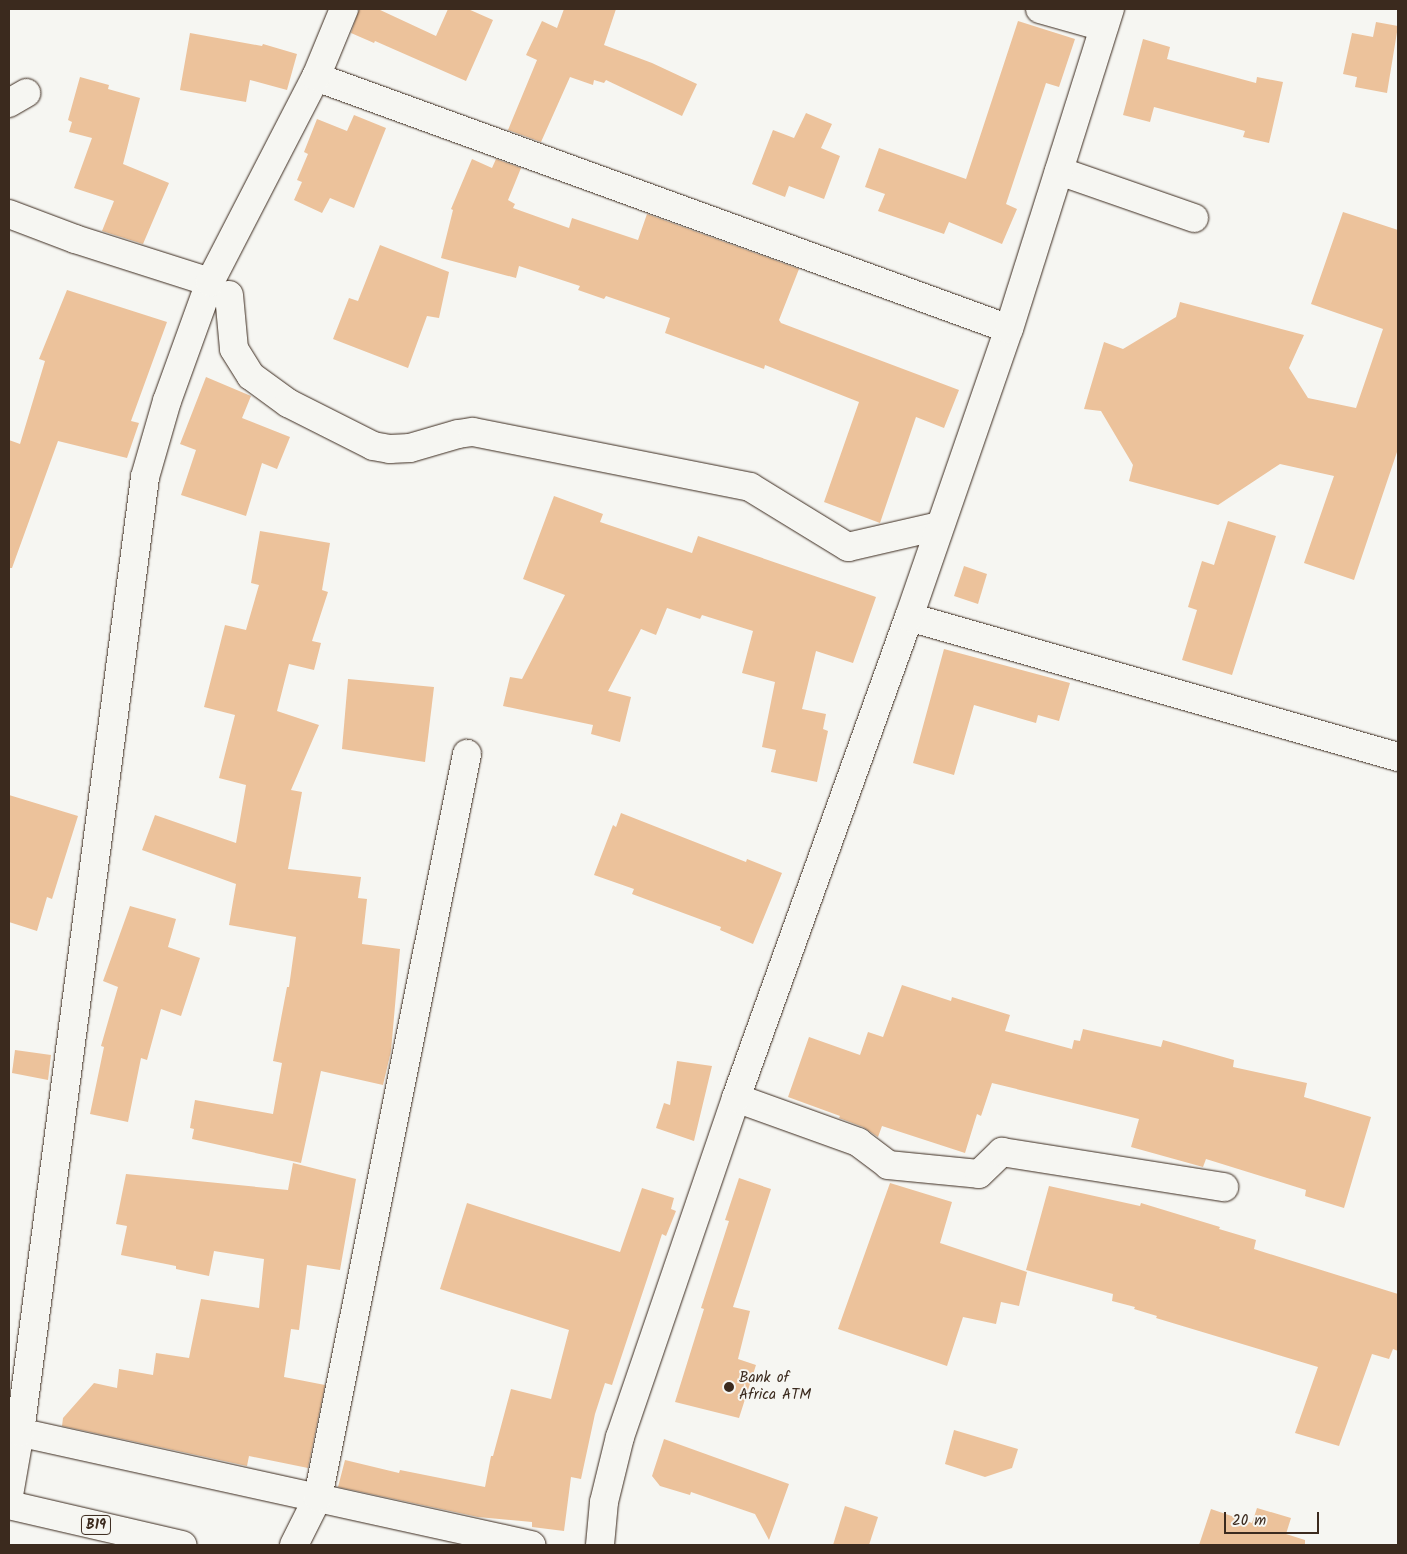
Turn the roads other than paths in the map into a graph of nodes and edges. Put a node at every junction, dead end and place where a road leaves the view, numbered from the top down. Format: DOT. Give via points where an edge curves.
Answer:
graph roads {
  1 [pos="344,9"];
  2 [pos="1040,9"];
  3 [pos="1107,18"];
  4 [pos="316,77"];
  5 [pos="1059,171"];
  6 [pos="9,214"];
  7 [pos="1194,218"];
  8 [pos="219,288"];
  9 [pos="1009,329"];
  10 [pos="940,526"];
  11 [pos="910,617"];
  12 [pos="467,754"];
  13 [pos="1398,757"];
  14 [pos="736,1098"];
  15 [pos="1224,1187"];
  16 [pos="14,1431"];
  17 [pos="9,1494"];
  18 [pos="318,1497"];
  19 [pos="9,1505"];
  20 [pos="182,1545"];
  21 [pos="294,1545"];
  22 [pos="531,1545"];
  23 [pos="600,1545"];
  1 -- 4 [label="main road"];
  2 -- 3 [label="main road"];
  3 -- 5 [label="main road"];
  4 -- 8 [label="main road"];
  4 -- 9 [label="main road"];
  5 -- 7 [label="main road"];
  5 -- 9 [label="main road"];
  6 -- 8 [label="main road"];
  8 -- 10 [label="main road" via="234,349 251,376 288,403 373,446 410,448 473,432 750,487 848,547"];
  8 -- 16 [label="main road" via="167,401 144,476"];
  9 -- 10 [label="main road"];
  10 -- 11 [label="main road"];
  11 -- 13 [label="main road"];
  11 -- 14 [label="main road"];
  12 -- 18 [label="main road"];
  14 -- 15 [label="main road" via="858,1142 888,1165 980,1174 1002,1152"];
  14 -- 23 [label="main road" via="620,1437 604,1502"];
  16 -- 17 [label="main road"];
  16 -- 18 [label="main road"];
  18 -- 21 [label="main road"];
  18 -- 22 [label="main road"];
  19 -- 20 [label="main road, B19"];
}
